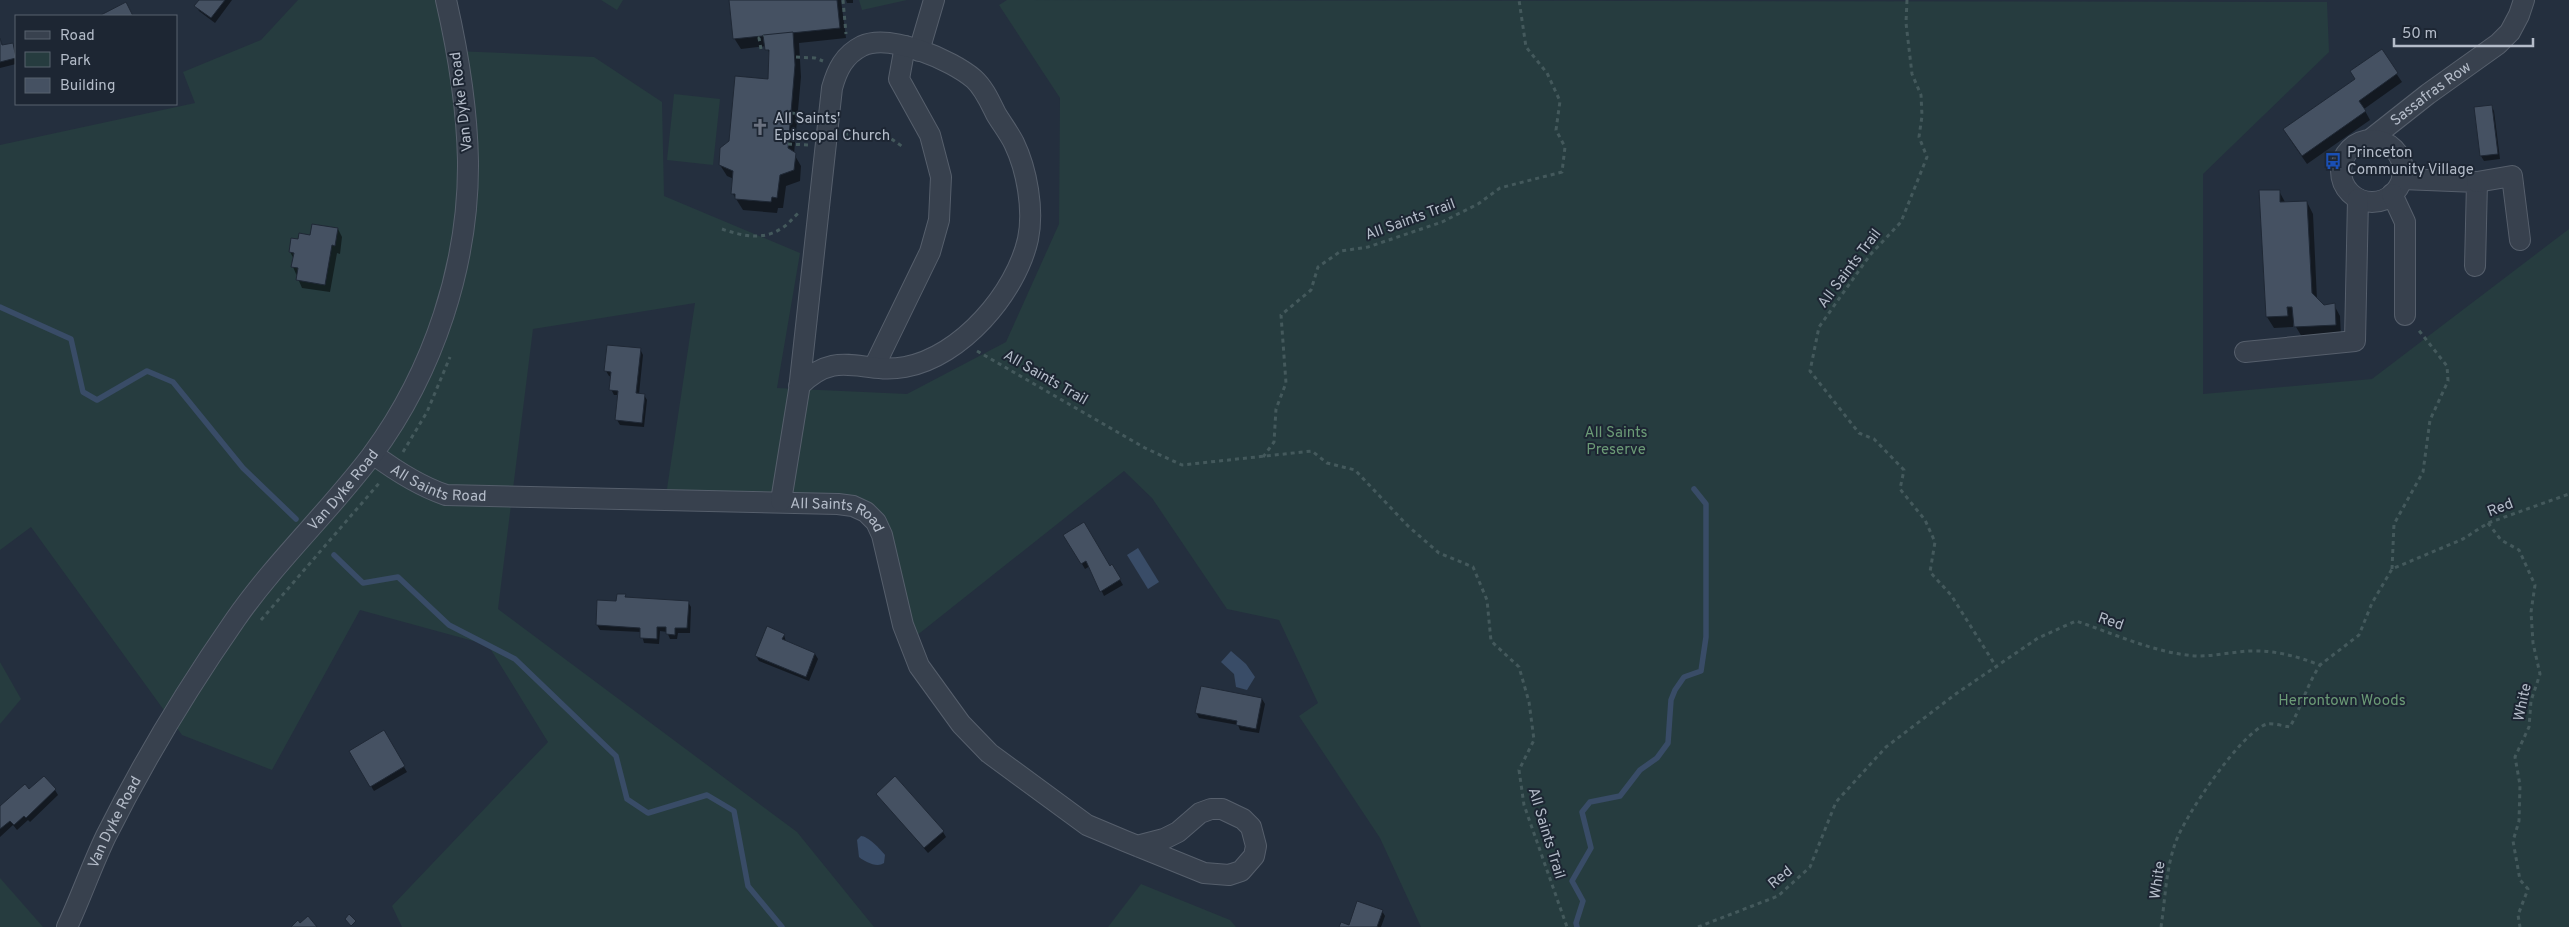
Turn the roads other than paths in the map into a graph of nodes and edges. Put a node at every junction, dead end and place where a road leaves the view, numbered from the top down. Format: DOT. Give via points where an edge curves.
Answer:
graph roads {
  1 [pos="934,0"];
  2 [pos="2524,0"];
  3 [pos="446,1"];
  4 [pos="912,48"];
  5 [pos="2371,139"];
  6 [pos="2477,182"];
  7 [pos="2397,187"];
  8 [pos="2358,199"];
  9 [pos="2520,240"];
  10 [pos="2475,266"];
  11 [pos="2405,315"];
  12 [pos="2245,352"];
  13 [pos="874,367"];
  14 [pos="799,386"];
  15 [pos="373,454"];
  16 [pos="781,501"];
  17 [pos="1137,846"];
  18 [pos="67,927"];
  1 -- 4 [label="street"];
  2 -- 5 [label="street, Sassafras Row" via="2510,32 2498,44"];
  3 -- 15 [label="street, Van Dyke Road" via="466,118 468,152 466,204 459,255 436,337 415,384"];
  4 -- 13 [label="street" via="899,79 930,135 941,177 940,220 930,252"];
  4 -- 13 [label="street" via="962,70 984,92 1021,162 1029,200 1028,238 1012,279 989,314 959,341 906,367"];
  4 -- 14 [label="street" via="884,43 863,46 844,60 838,69 832,88"];
  5 -- 7 [label="street" via="2387,143 2396,150 2403,168"];
  5 -- 8 [label="street" via="2362,140 2350,149 2340,170 2346,189"];
  6 -- 7 [label="street"];
  6 -- 9 [label="street" via="2512,176"];
  6 -- 10 [label="street"];
  7 -- 8 [label="street" via="2376,202"];
  7 -- 11 [label="street" via="2405,222"];
  8 -- 12 [label="street" via="2355,341"];
  13 -- 14 [label="street" via="840,363 819,370"];
  14 -- 16 [label="street"];
  15 -- 16 [label="street, All Saints Road" via="428,489 446,495"];
  15 -- 18 [label="street, Van Dyke Road" via="279,563 236,618 184,695 105,838"];
  16 -- 17 [label="street, All Saints Road" via="853,506 871,517 882,535 903,625 919,666 961,724 989,753 1087,825"];
  17 -- 17 [label="street, All Saints Road" via="1204,873 1229,875 1249,865 1256,846 1251,827 1243,819 1222,809 1200,813 1178,832"];
}
